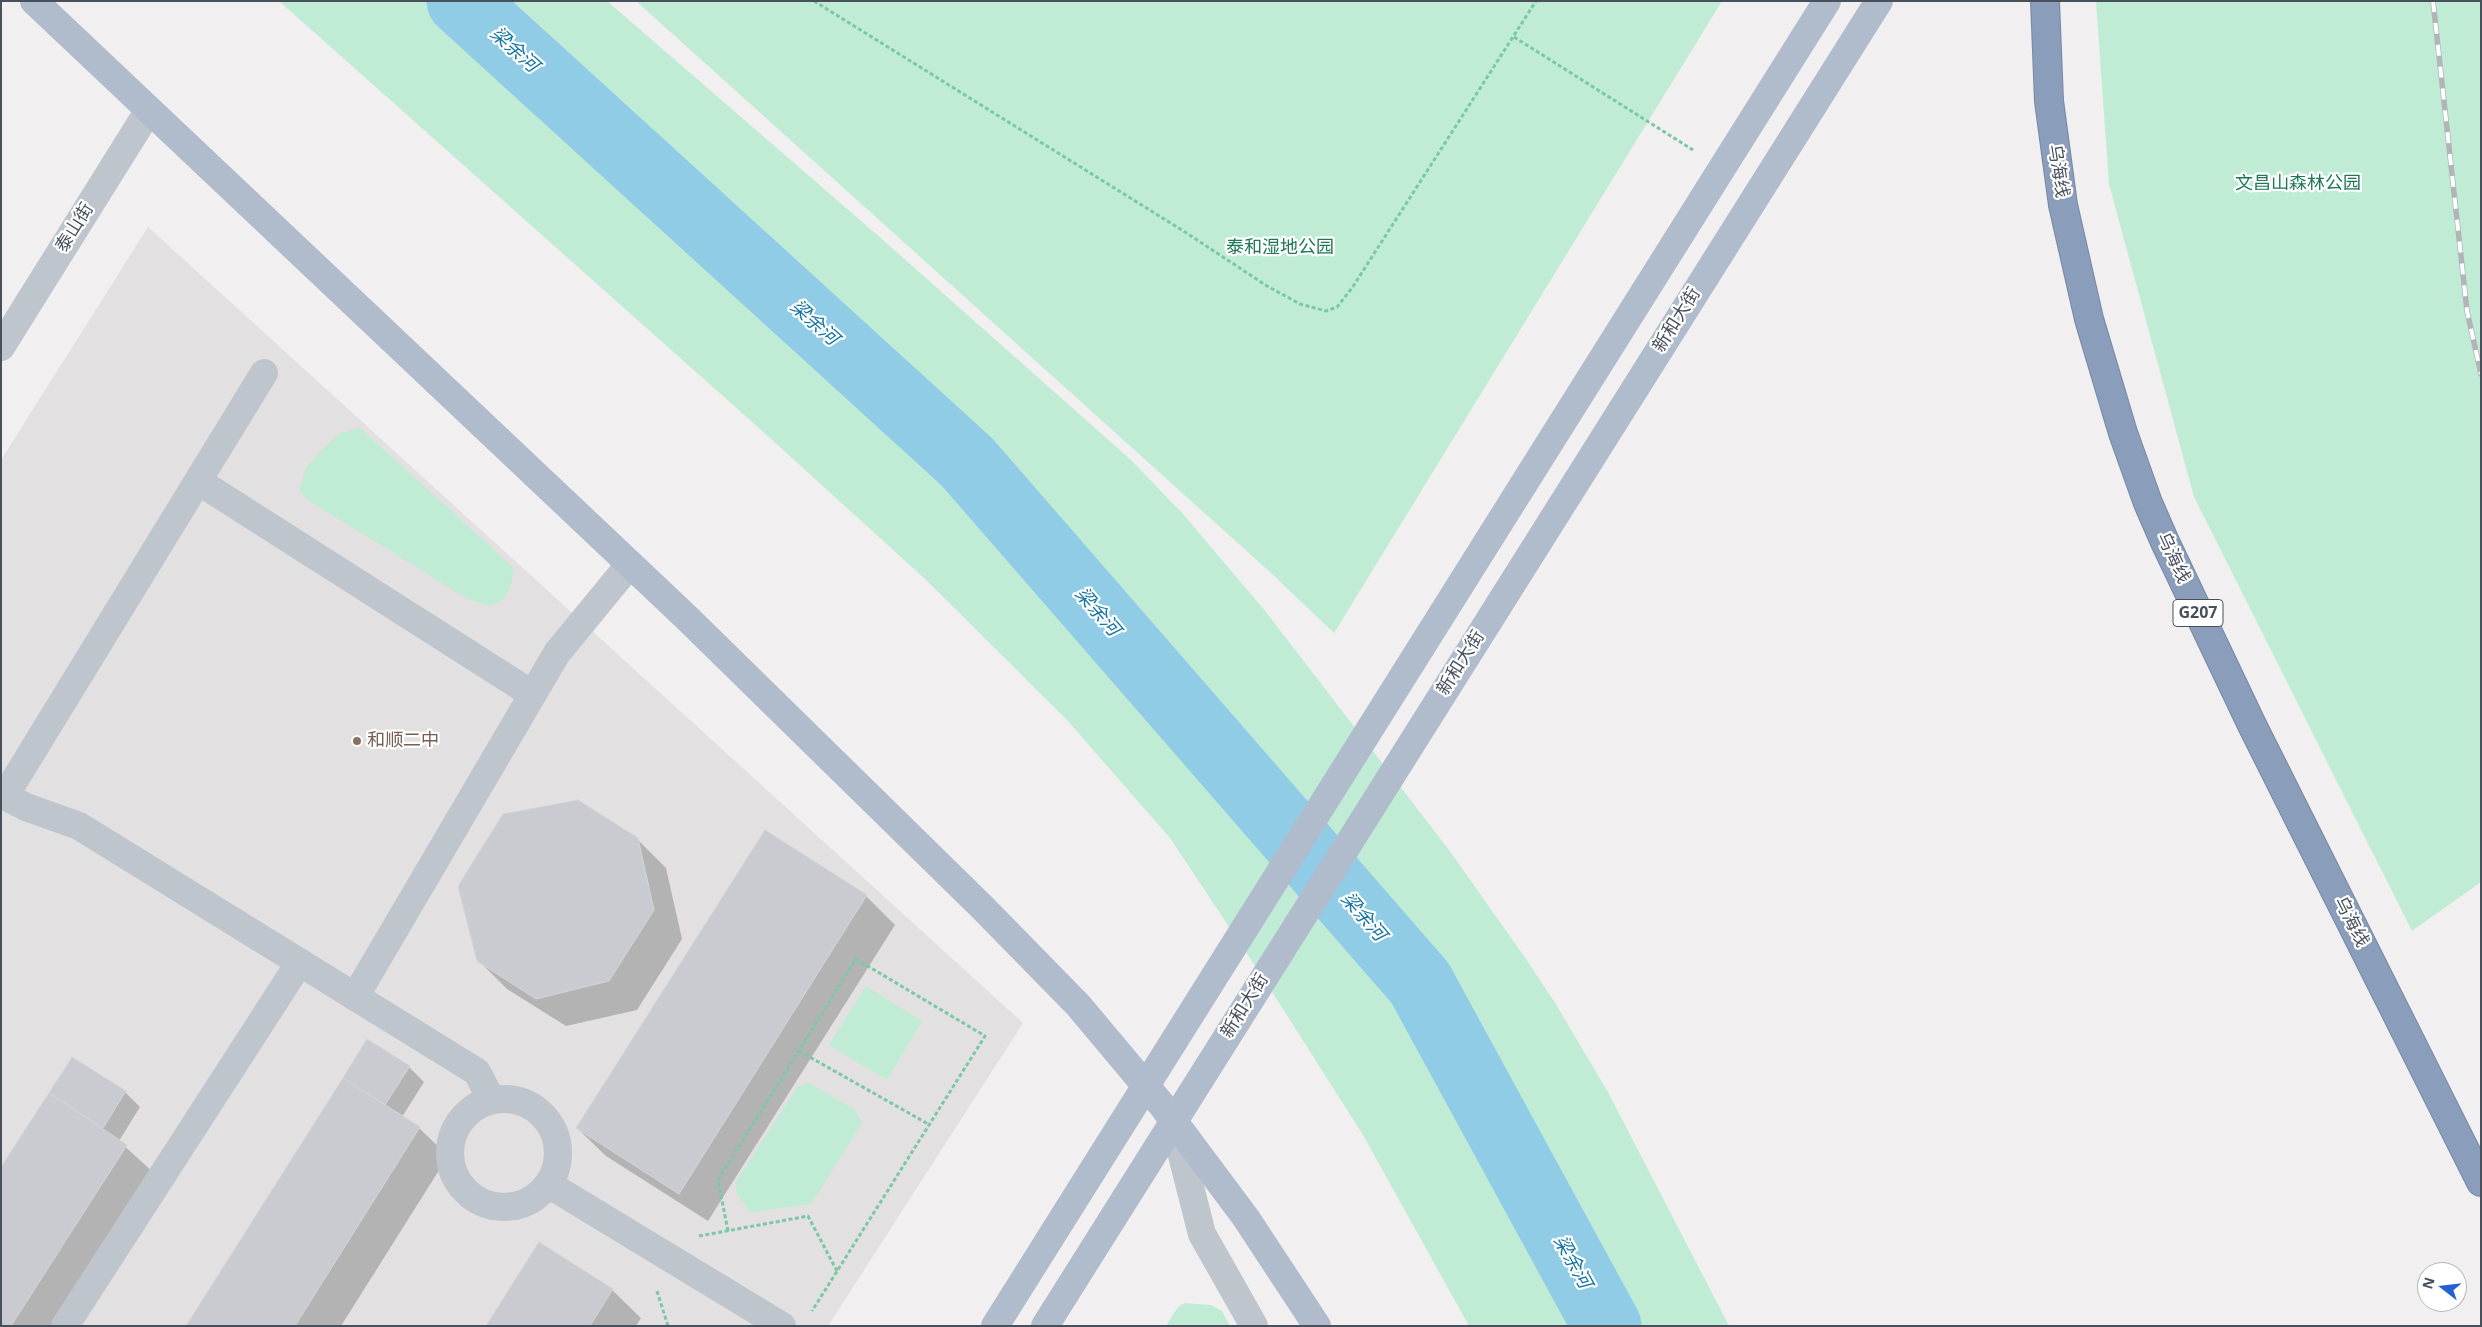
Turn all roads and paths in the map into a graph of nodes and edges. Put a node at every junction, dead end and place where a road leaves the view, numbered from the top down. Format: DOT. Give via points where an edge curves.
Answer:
graph roads {
  1 [pos="34,1"];
  2 [pos="814,1"];
  3 [pos="1536,1"];
  4 [pos="1827,1"];
  5 [pos="1879,1"];
  6 [pos="2045,1"];
  7 [pos="1514,36"];
  8 [pos="149,110"];
  9 [pos="1722,168"];
  10 [pos="1,347"];
  11 [pos="264,373"];
  12 [pos="198,481"];
  13 [pos="630,564"];
  14 [pos="532,694"];
  15 [pos="3,795"];
  16 [pos="300,962"];
  17 [pos="355,996"];
  18 [pos="799,1051"];
  19 [pos="1145,1084"];
  20 [pos="491,1099"];
  21 [pos="1173,1120"];
  22 [pos="930,1125"];
  23 [pos="2481,1182"];
  24 [pos="548,1184"];
  25 [pos="728,1231"];
  26 [pos="676,1262"];
  27 [pos="837,1271"];
  28 [pos="795,1322"];
  29 [pos="65,1326"];
  30 [pos="668,1326"];
  31 [pos="995,1326"];
  32 [pos="1045,1326"];
  33 [pos="1254,1326"];
  34 [pos="1317,1326"];
  1 -- 8 [label="main road"];
  2 -- 7 [label="path" via="1267,286 1300,304 1326,312 1337,307 1352,288"];
  3 -- 7 [label="path"];
  4 -- 9 [label="main road"];
  5 -- 21 [label="main road, 新和大街"];
  6 -- 23 [label="highway, 乌海线 / G207" via="2052,128 2063,205 2089,319 2148,503 2252,726"];
  7 -- 9 [label="path"];
  8 -- 10 [label="street, 泰山街"];
  8 -- 13 [label="main road"];
  9 -- 19 [label="main road"];
  11 -- 12 [label="street"];
  12 -- 14 [label="street"];
  12 -- 15 [label="street"];
  13 -- 14 [label="street" via="557,652"];
  13 -- 19 [label="main road" via="983,908 1078,1005"];
  14 -- 17 [label="street"];
  15 -- 16 [label="street" via="79,826"];
  16 -- 17 [label="street"];
  16 -- 29 [label="street"];
  17 -- 20 [label="street" via="477,1072"];
  18 -- 22 [label="path"];
  18 -- 22 [label="path" via="856,959 985,1036"];
  18 -- 25 [label="path" via="718,1180"];
  19 -- 21 [label="main road"];
  19 -- 31 [label="main road"];
  20 -- 24 [label="street" via="524,1101 540,1111 552,1125 558,1143 558,1162"];
  20 -- 24 [label="street" via="476,1106 455,1128 450,1156 458,1183 471,1196 488,1205 506,1208 524,1204 540,1194"];
  21 -- 32 [label="main road, 新和大街"];
  21 -- 33 [label="street" via="1202,1234"];
  21 -- 34 [label="main road" via="1246,1218"];
  22 -- 27 [label="path"];
  24 -- 26 [label="street"];
  25 -- 26 [label="path" via="692,1237"];
  25 -- 27 [label="path" via="808,1216"];
  26 -- 28 [label="street"];
  26 -- 30 [label="path" via="657,1292"];
  27 -- 28 [label="path"];
}
